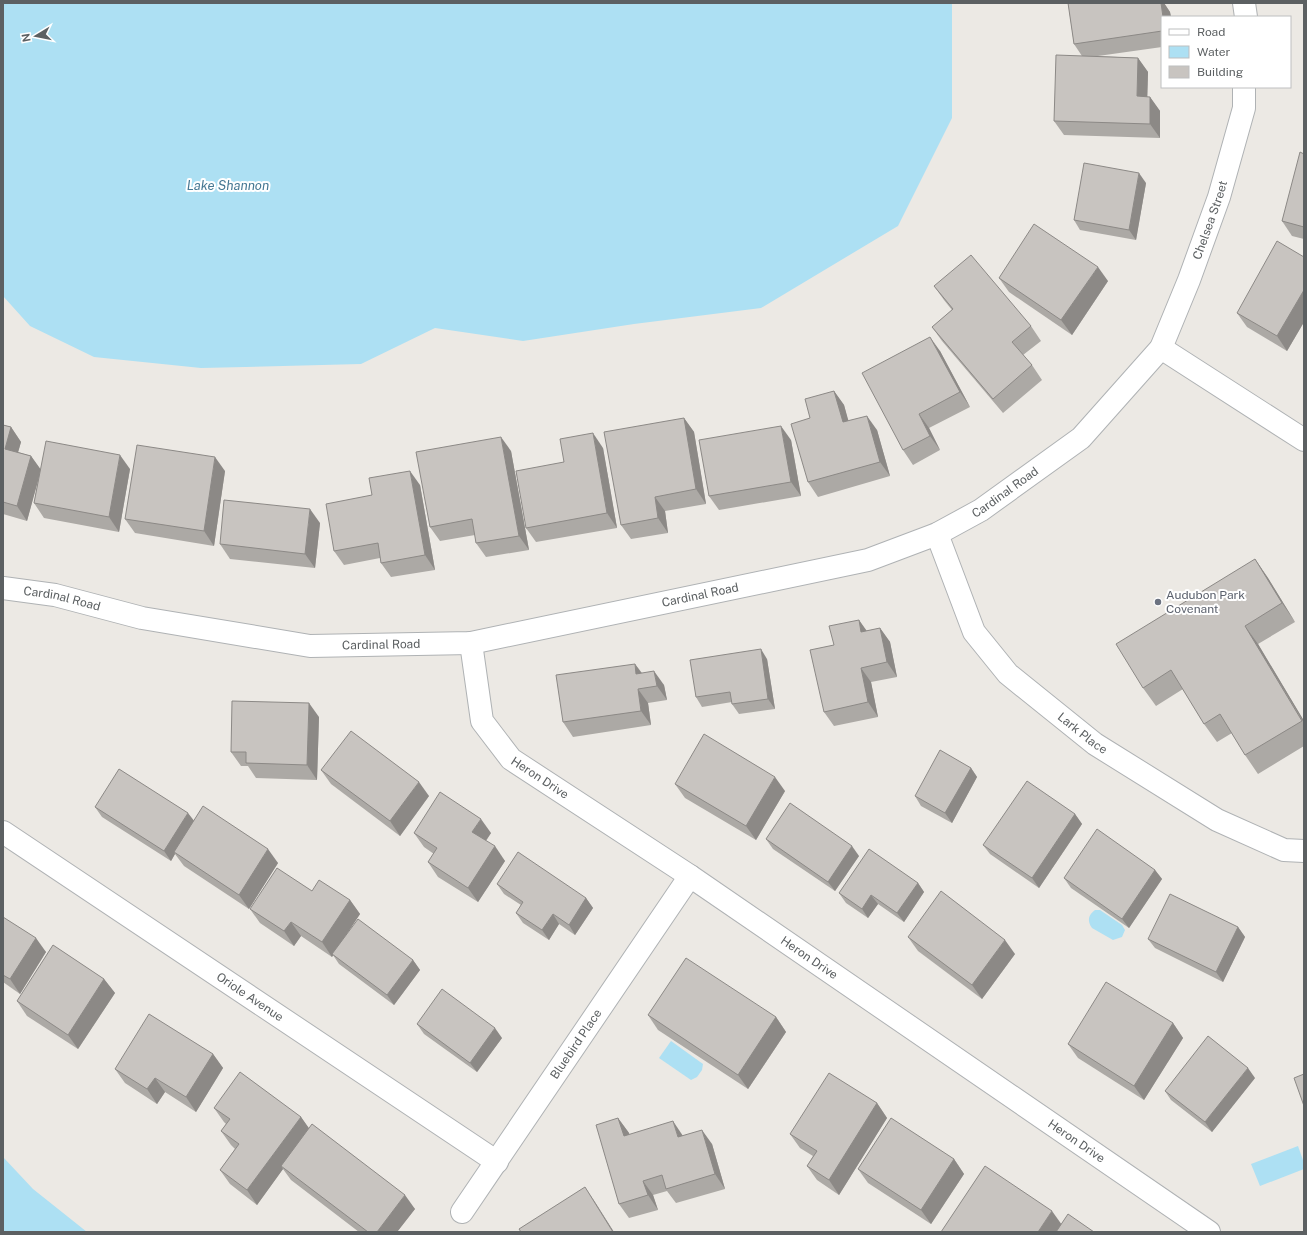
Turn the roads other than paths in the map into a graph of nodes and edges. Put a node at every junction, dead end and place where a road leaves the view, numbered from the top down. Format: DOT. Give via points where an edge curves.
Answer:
graph roads {
  1 [pos="1244,3"];
  2 [pos="1246,16"];
  3 [pos="1244,88"];
  4 [pos="1161,348"];
  5 [pos="1304,440"];
  6 [pos="936,534"];
  7 [pos="3,588"];
  8 [pos="471,643"];
  9 [pos="3,832"];
  10 [pos="1304,851"];
  11 [pos="690,876"];
  12 [pos="497,1162"];
  13 [pos="462,1212"];
  14 [pos="1209,1232"];
  1 -- 2 [label="street"];
  3 -- 4 [label="street, Chelsea Street" via="1244,108 1219,197 1190,280"];
  4 -- 5 [label="street"];
  4 -- 6 [label="street, Cardinal Road" via="1081,438 981,510"];
  6 -- 8 [label="street, Cardinal Road" via="868,560"];
  6 -- 10 [label="street, Lark Place" via="974,632 1008,674 1095,744 1217,820 1284,850"];
  7 -- 8 [label="street, Cardinal Road" via="55,595 142,618 310,646"];
  8 -- 11 [label="street, Heron Drive" via="482,721 511,758"];
  9 -- 12 [label="street, Oriole Avenue"];
  11 -- 12 [label="street, Bluebird Place"];
  11 -- 14 [label="street, Heron Drive"];
  12 -- 13 [label="street, Bluebird Place"];
}
